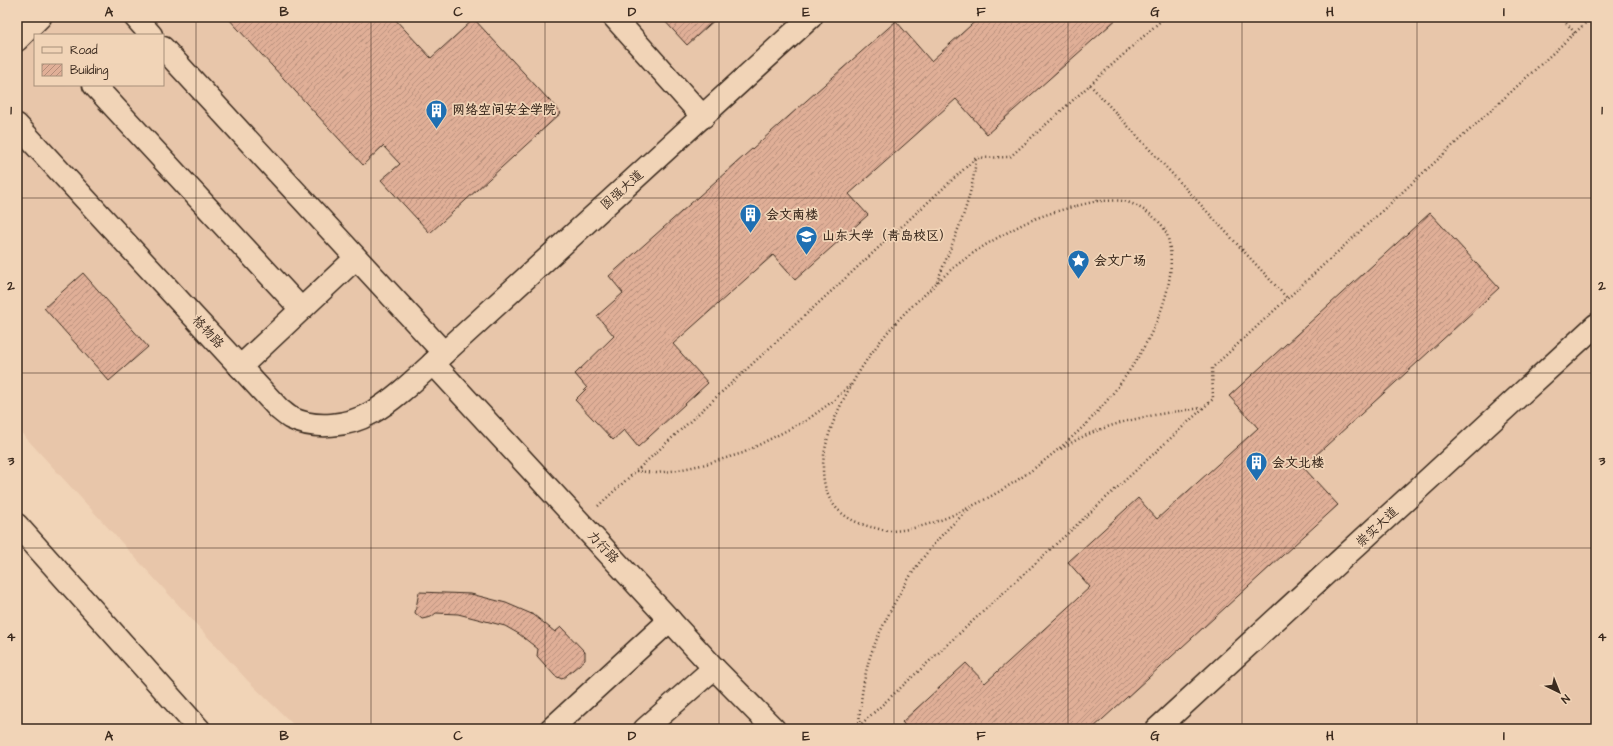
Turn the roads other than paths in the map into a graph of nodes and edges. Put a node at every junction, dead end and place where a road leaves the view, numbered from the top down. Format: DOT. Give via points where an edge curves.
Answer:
graph roads {
  1 [pos="135,17"];
  2 [pos="614,17"];
  3 [pos="811,17"];
  4 [pos="39,23"];
  5 [pos="151,34"];
  6 [pos="17,40"];
  7 [pos="164,49"];
  8 [pos="95,86"];
  9 [pos="702,117"];
  10 [pos="17,125"];
  11 [pos="356,258"];
  12 [pos="301,309"];
  13 [pos="1596,325"];
  14 [pos="438,358"];
  15 [pos="240,367"];
  16 [pos="17,525"];
  17 [pos="670,620"];
  18 [pos="714,668"];
  19 [pos="199,729"];
  20 [pos="551,729"];
  21 [pos="646,729"];
  22 [pos="774,729"];
  23 [pos="1157,729"];
  1 -- 5 [label="main road"];
  2 -- 9 [label="main road"];
  3 -- 9 [label="main road, 图强大道"];
  4 -- 6 [label="main road"];
  7 -- 11 [label="main road, 力行路"];
  8 -- 12 [label="main road"];
  9 -- 14 [label="main road, 图强大道"];
  10 -- 15 [label="main road, 格物路"];
  11 -- 12 [label="main road"];
  11 -- 14 [label="main road, 力行路"];
  12 -- 15 [label="main road"];
  13 -- 23 [label="main road, 崇实大道"];
  14 -- 15 [label="main road, 格物路" via="371,414 335,424 319,425 292,418 279,409"];
  14 -- 17 [label="main road, 力行路" via="580,522"];
  16 -- 19 [label="main road"];
  17 -- 18 [label="main road, 力行路"];
  17 -- 20 [label="main road"];
  18 -- 21 [label="main road"];
  18 -- 22 [label="main road, 力行路"];
}
